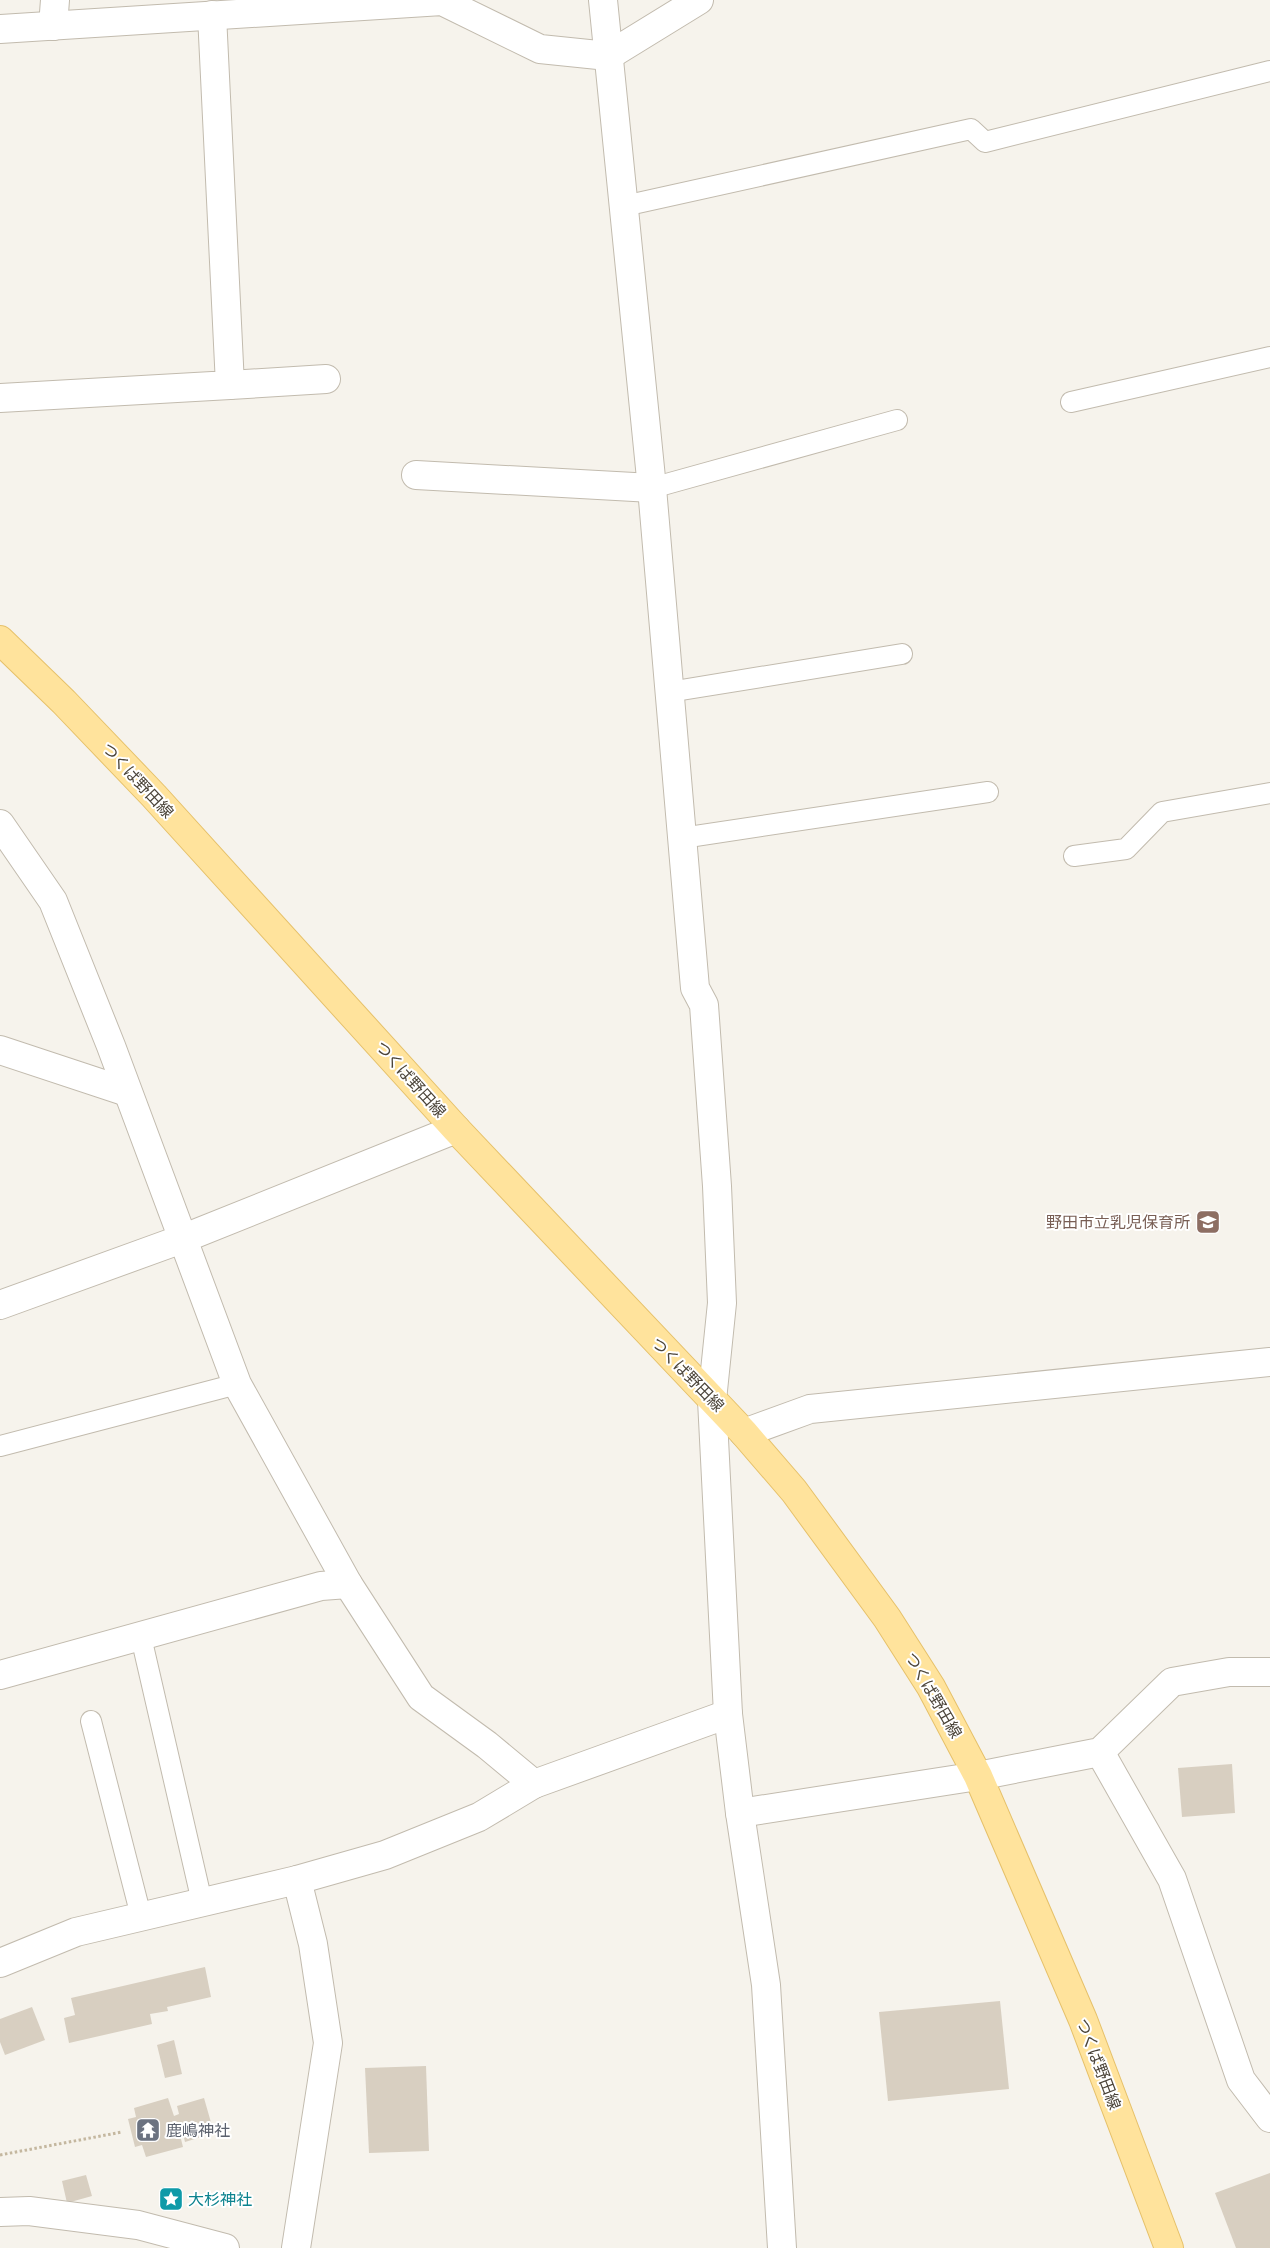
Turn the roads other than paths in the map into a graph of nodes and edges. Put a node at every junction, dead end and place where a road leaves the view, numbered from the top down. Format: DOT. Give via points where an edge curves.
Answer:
graph roads {
  1 [pos="603,0"];
  2 [pos="699,0"];
  3 [pos="54,13"];
  4 [pos="212,15"];
  5 [pos="0,30"];
  6 [pos="608,56"];
  7 [pos="1270,72"];
  8 [pos="624,206"];
  9 [pos="1270,357"];
  10 [pos="326,379"];
  11 [pos="230,385"];
  12 [pos="0,398"];
  13 [pos="1071,402"];
  14 [pos="897,420"];
  15 [pos="416,475"];
  16 [pos="652,488"];
  17 [pos="0,640"];
  18 [pos="902,654"];
  19 [pos="669,692"];
  20 [pos="988,792"];
  21 [pos="1270,793"];
  22 [pos="0,824"];
  23 [pos="682,838"];
  24 [pos="1074,856"];
  25 [pos="0,1050"];
  26 [pos="127,1092"];
  27 [pos="456,1129"];
  28 [pos="182,1239"];
  29 [pos="0,1305"];
  30 [pos="1270,1362"];
  31 [pos="237,1384"];
  32 [pos="712,1400"];
  33 [pos="744,1433"];
  34 [pos="0,1446"];
  35 [pos="348,1584"];
  36 [pos="141,1637"];
  37 [pos="1270,1672"];
  38 [pos="0,1675"];
  39 [pos="728,1714"];
  40 [pos="91,1721"];
  41 [pos="1100,1752"];
  42 [pos="978,1776"];
  43 [pos="534,1784"];
  44 [pos="740,1813"];
  45 [pos="297,1880"];
  46 [pos="202,1902"];
  47 [pos="141,1916"];
  48 [pos="0,1963"];
  49 [pos="1270,2118"];
  50 [pos="0,2212"];
  51 [pos="212,2246"];
  52 [pos="296,2248"];
  53 [pos="782,2248"];
  54 [pos="1169,2248"];
  1 -- 6 [label="street"];
  2 -- 6 [label="street"];
  3 -- 4 [label="street"];
  3 -- 5 [label="street"];
  4 -- 6 [label="street" via="442,1 540,49"];
  4 -- 11 [label="street"];
  6 -- 8 [label="street"];
  7 -- 8 [label="lane" via="984,142 971,129"];
  8 -- 16 [label="street"];
  9 -- 13 [label="lane"];
  10 -- 11 [label="street"];
  11 -- 12 [label="street"];
  14 -- 16 [label="lane"];
  15 -- 16 [label="street"];
  16 -- 19 [label="street"];
  17 -- 27 [label="main road, つくば野田線" via="154,796"];
  18 -- 19 [label="lane"];
  19 -- 23 [label="street"];
  20 -- 23 [label="lane"];
  21 -- 24 [label="lane" via="1162,812 1126,849"];
  22 -- 26 [label="street" via="53,900"];
  23 -- 32 [label="street" via="695,988 704,1006 717,1186 722,1303"];
  25 -- 26 [label="street"];
  26 -- 28 [label="street"];
  27 -- 28 [label="street"];
  27 -- 32 [label="main road, つくば野田線"];
  28 -- 29 [label="street"];
  28 -- 31 [label="street"];
  30 -- 33 [label="street" via="810,1409"];
  31 -- 34 [label="lane"];
  31 -- 35 [label="street"];
  32 -- 33 [label="main road, つくば野田線"];
  32 -- 39 [label="street"];
  33 -- 42 [label="main road, つくば野田線" via="794,1491 887,1618 931,1687"];
  35 -- 36 [label="street" via="322,1586"];
  35 -- 43 [label="street" via="420,1696"];
  36 -- 38 [label="street"];
  36 -- 46 [label="lane"];
  37 -- 41 [label="street" via="1229,1672 1172,1682"];
  39 -- 43 [label="street"];
  39 -- 44 [label="street"];
  40 -- 47 [label="lane"];
  41 -- 42 [label="street"];
  41 -- 49 [label="street" via="1172,1879 1241,2080"];
  42 -- 44 [label="street"];
  42 -- 54 [label="main road, つくば野田線" via="1083,2020"];
  43 -- 45 [label="street" via="479,1818 385,1855"];
  44 -- 53 [label="street" via="766,1985"];
  45 -- 46 [label="street"];
  45 -- 52 [label="street" via="313,1944 328,2043"];
  46 -- 47 [label="street"];
  47 -- 48 [label="street" via="76,1932"];
  50 -- 51 [label="street" via="29,2211 138,2225"];
}
